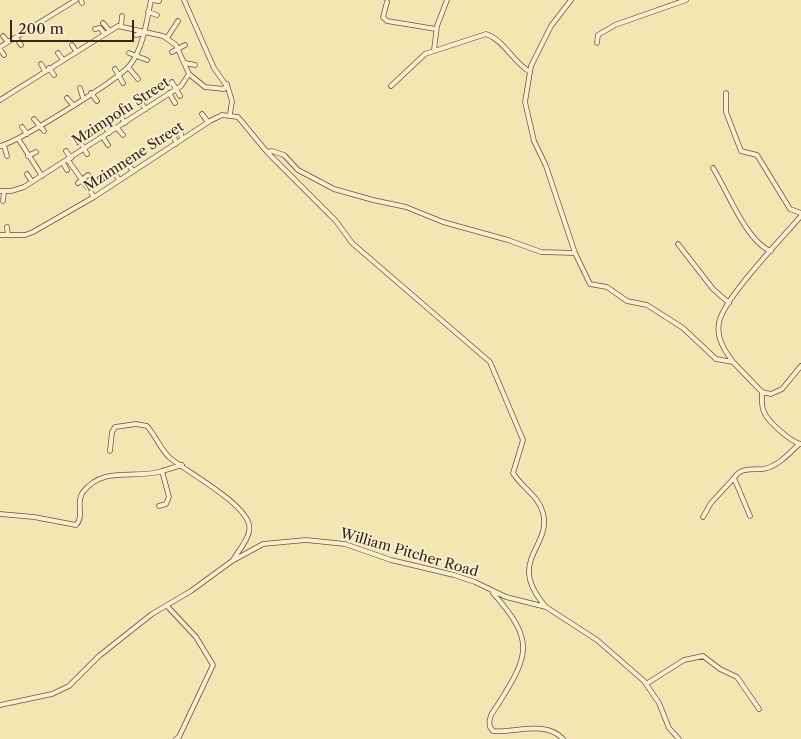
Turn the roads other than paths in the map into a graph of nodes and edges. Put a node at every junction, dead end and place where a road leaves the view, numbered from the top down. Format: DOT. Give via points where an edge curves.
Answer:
graph roads {
  1 [pos="76,0"];
  2 [pos="152,0"];
  3 [pos="184,0"];
  4 [pos="446,0"];
  5 [pos="571,0"];
  6 [pos="686,0"];
  7 [pos="159,1"];
  8 [pos="387,2"];
  9 [pos="54,5"];
  10 [pos="66,6"];
  11 [pos="70,11"];
  12 [pos="57,12"];
  13 [pos="52,14"];
  14 [pos="148,15"];
  15 [pos="157,15"];
  16 [pos="122,16"];
  17 [pos="141,16"];
  18 [pos="30,20"];
  19 [pos="56,20"];
  20 [pos="178,21"];
  21 [pos="104,23"];
  22 [pos="34,26"];
  23 [pos="121,26"];
  24 [pos="95,29"];
  25 [pos="436,29"];
  26 [pos="143,32"];
  27 [pos="106,34"];
  28 [pos="136,35"];
  29 [pos="3,36"];
  30 [pos="165,37"];
  31 [pos="16,38"];
  32 [pos="8,42"];
  33 [pos="77,42"];
  34 [pos="90,42"];
  35 [pos="160,42"];
  36 [pos="184,42"];
  37 [pos="597,43"];
  38 [pos="21,45"];
  39 [pos="72,45"];
  40 [pos="1,46"];
  41 [pos="177,47"];
  42 [pos="82,48"];
  43 [pos="93,48"];
  44 [pos="434,50"];
  45 [pos="76,51"];
  46 [pos="172,52"];
  47 [pos="6,53"];
  48 [pos="58,53"];
  49 [pos="129,53"];
  50 [pos="135,56"];
  51 [pos="63,60"];
  52 [pos="146,60"];
  53 [pos="185,63"];
  54 [pos="41,64"];
  55 [pos="195,65"];
  56 [pos="128,67"];
  57 [pos="49,68"];
  58 [pos="33,70"];
  59 [pos="57,70"];
  60 [pos="115,70"];
  61 [pos="530,72"];
  62 [pos="54,75"];
  63 [pos="36,76"];
  64 [pos="118,76"];
  65 [pos="191,76"];
  66 [pos="199,76"];
  67 [pos="23,78"];
  68 [pos="138,79"];
  69 [pos="114,80"];
  70 [pos="172,82"];
  71 [pos="26,83"];
  72 [pos="39,83"];
  73 [pos="123,83"];
  74 [pos="12,84"];
  75 [pos="227,84"];
  76 [pos="118,85"];
  77 [pos="391,86"];
  78 [pos="80,88"];
  79 [pos="176,89"];
  80 [pos="16,90"];
  81 [pos="91,93"];
  82 [pos="169,93"];
  83 [pos="726,93"];
  84 [pos="180,96"];
  85 [pos="67,98"];
  86 [pos="84,98"];
  87 [pos="0,100"];
  88 [pos="97,101"];
  89 [pos="89,102"];
  90 [pos="141,103"];
  91 [pos="155,103"];
  92 [pos="175,103"];
  93 [pos="4,104"];
  94 [pos="73,105"];
  95 [pos="146,109"];
  96 [pos="158,109"];
  97 [pos="63,111"];
  98 [pos="58,114"];
  99 [pos="119,114"];
  100 [pos="202,114"];
  101 [pos="230,114"];
  102 [pos="68,115"];
  103 [pos="134,116"];
  104 [pos="34,119"];
  105 [pos="49,119"];
  106 [pos="63,120"];
  107 [pos="138,122"];
  108 [pos="208,122"];
  109 [pos="124,123"];
  110 [pos="103,124"];
  111 [pos="54,125"];
  112 [pos="40,126"];
  113 [pos="178,126"];
  114 [pos="22,127"];
  115 [pos="117,128"];
  116 [pos="44,131"];
  117 [pos="109,133"];
  118 [pos="27,134"];
  119 [pos="123,135"];
  120 [pos="174,135"];
  121 [pos="103,137"];
  122 [pos="19,140"];
  123 [pos="182,140"];
  124 [pos="82,144"];
  125 [pos="108,144"];
  126 [pos="176,144"];
  127 [pos="2,146"];
  128 [pos="86,148"];
  129 [pos="94,149"];
  130 [pos="66,150"];
  131 [pos="36,152"];
  132 [pos="267,152"];
  133 [pos="87,154"];
  134 [pos="7,156"];
  135 [pos="28,156"];
  136 [pos="69,159"];
  137 [pos="63,163"];
  138 [pos="127,163"];
  139 [pos="713,168"];
  140 [pos="67,170"];
  141 [pos="133,171"];
  142 [pos="115,173"];
  143 [pos="27,174"];
  144 [pos="43,175"];
  145 [pos="88,175"];
  146 [pos="37,179"];
  147 [pos="82,180"];
  148 [pos="120,180"];
  149 [pos="47,181"];
  150 [pos="32,182"];
  151 [pos="78,183"];
  152 [pos="40,185"];
  153 [pos="2,191"];
  154 [pos="94,197"];
  155 [pos="2,201"];
  156 [pos="55,211"];
  157 [pos="801,215"];
  158 [pos="59,216"];
  159 [pos="36,222"];
  160 [pos="36,228"];
  161 [pos="1,235"];
  162 [pos="8,235"];
  163 [pos="678,244"];
  164 [pos="771,251"];
  165 [pos="575,252"];
  166 [pos="730,303"];
  167 [pos="724,350"];
  168 [pos="716,359"];
  169 [pos="733,362"];
  170 [pos="801,366"];
  171 [pos="762,392"];
  172 [pos="800,444"];
  173 [pos="110,451"];
  174 [pos="182,465"];
  175 [pos="162,471"];
  176 [pos="734,478"];
  177 [pos="159,506"];
  178 [pos="0,514"];
  179 [pos="750,516"];
  180 [pos="703,517"];
  181 [pos="232,561"];
  182 [pos="492,591"];
  183 [pos="167,606"];
  184 [pos="546,607"];
  185 [pos="646,684"];
  186 [pos="0,705"];
  187 [pos="760,709"];
  188 [pos="176,739"];
  189 [pos="563,739"];
  190 [pos="679,739"];
  1 -- 10 [label="street"];
  2 -- 7 [label="street"];
  2 -- 14 [label="street"];
  3 -- 75 [label="street" via="214,68"];
  4 -- 25 [label="street"];
  5 -- 61 [label="street" via="551,26"];
  6 -- 37 [label="street" via="615,25 598,36"];
  8 -- 25 [label="street" via="383,15 387,21"];
  9 -- 12 [label="street"];
  10 -- 11 [label="street"];
  10 -- 12 [label="street"];
  12 -- 13 [label="street"];
  13 -- 19 [label="street"];
  13 -- 22 [label="street"];
  14 -- 15 [label="street"];
  14 -- 17 [label="street"];
  14 -- 26 [label="street"];
  16 -- 23 [label="street"];
  18 -- 22 [label="street"];
  20 -- 30 [label="street"];
  21 -- 27 [label="street"];
  22 -- 31 [label="street"];
  23 -- 26 [label="street"];
  23 -- 27 [label="street"];
  24 -- 27 [label="street" via="100,28"];
  25 -- 44 [label="street"];
  26 -- 28 [label="street"];
  26 -- 30 [label="street"];
  26 -- 50 [label="street"];
  27 -- 34 [label="street"];
  29 -- 32 [label="street"];
  30 -- 35 [label="street"];
  30 -- 41 [label="street"];
  31 -- 32 [label="street"];
  31 -- 38 [label="street"];
  32 -- 40 [label="street"];
  33 -- 42 [label="street"];
  34 -- 42 [label="street"];
  34 -- 43 [label="street"];
  36 -- 41 [label="street"];
  39 -- 45 [label="street"];
  40 -- 47 [label="street"];
  41 -- 46 [label="street"];
  41 -- 53 [label="street"];
  42 -- 45 [label="street"];
  44 -- 61 [label="street" via="486,34 496,39"];
  44 -- 77 [label="street" via="425,54"];
  45 -- 51 [label="street"];
  48 -- 51 [label="street"];
  49 -- 50 [label="street"];
  50 -- 52 [label="street"];
  50 -- 56 [label="street"];
  51 -- 57 [label="street"];
  53 -- 55 [label="street"];
  53 -- 65 [label="street" via="185,70"];
  54 -- 57 [label="street"];
  56 -- 64 [label="street"];
  56 -- 68 [label="street"];
  57 -- 59 [label="street"];
  57 -- 62 [label="street"];
  57 -- 63 [label="street"];
  58 -- 63 [label="street"];
  60 -- 64 [label="street"];
  61 -- 165 [label="street" via="525,102 534,141 546,166"];
  63 -- 71 [label="street"];
  63 -- 72 [label="street"];
  64 -- 69 [label="street"];
  64 -- 73 [label="street"];
  65 -- 66 [label="street"];
  65 -- 75 [label="street" via="199,84 214,90 224,89"];
  65 -- 79 [label="street, Mzimpofu Street"];
  67 -- 71 [label="street"];
  69 -- 76 [label="street"];
  69 -- 81 [label="street"];
  70 -- 79 [label="street"];
  71 -- 80 [label="street"];
  74 -- 80 [label="street"];
  75 -- 101 [label="street" via="232,101"];
  78 -- 86 [label="street"];
  79 -- 82 [label="street, Mzimpofu Street"];
  79 -- 84 [label="street"];
  80 -- 87 [label="street"];
  81 -- 86 [label="street"];
  81 -- 88 [label="street"];
  82 -- 91 [label="street, Mzimpofu Street"];
  82 -- 92 [label="street"];
  83 -- 157 [label="street" via="726,112 741,151 757,155 790,209"];
  85 -- 94 [label="street"];
  86 -- 89 [label="street"];
  86 -- 94 [label="street"];
  87 -- 93 [label="street"];
  90 -- 95 [label="street"];
  91 -- 95 [label="street, Mzimpofu Street"];
  91 -- 96 [label="street"];
  94 -- 97 [label="street"];
  95 -- 103 [label="street, Mzimpofu Street"];
  97 -- 98 [label="street"];
  97 -- 102 [label="street"];
  98 -- 105 [label="street"];
  98 -- 106 [label="street"];
  99 -- 109 [label="street"];
  100 -- 108 [label="street"];
  101 -- 108 [label="street, Mzimnene Street"];
  101 -- 132 [label="street" via="238,117"];
  103 -- 107 [label="street"];
  103 -- 109 [label="street, Mzimpofu Street"];
  104 -- 112 [label="street"];
  105 -- 111 [label="street"];
  105 -- 112 [label="street"];
  108 -- 123 [label="street, Mzimnene Street"];
  109 -- 115 [label="street, Mzimpofu Street"];
  110 -- 117 [label="street"];
  112 -- 116 [label="street"];
  112 -- 118 [label="street"];
  113 -- 123 [label="street"];
  114 -- 118 [label="street"];
  115 -- 117 [label="street, Mzimpofu Street"];
  115 -- 119 [label="street"];
  117 -- 121 [label="street, Mzimpofu Street"];
  118 -- 122 [label="street"];
  120 -- 126 [label="street"];
  121 -- 125 [label="street"];
  121 -- 128 [label="street, Mzimpofu Street"];
  122 -- 127 [label="street"];
  122 -- 135 [label="street"];
  123 -- 126 [label="street, Mzimnene Street"];
  124 -- 128 [label="street"];
  126 -- 141 [label="street, Mzimnene Street"];
  127 -- 134 [label="street"];
  128 -- 129 [label="street"];
  128 -- 133 [label="street"];
  128 -- 136 [label="street, Mzimpofu Street"];
  130 -- 136 [label="street"];
  131 -- 135 [label="street"];
  132 -- 165 [label="street" via="284,155 298,170 334,189 406,207 443,222 541,252"];
  132 -- 184 [label="street" via="336,221 352,244 490,362 523,440 513,473 539,502 543,514 544,526 530,556 529,567 531,585"];
  135 -- 144 [label="street"];
  136 -- 137 [label="street, Mzimpofu Street"];
  136 -- 147 [label="street"];
  137 -- 140 [label="street"];
  137 -- 144 [label="street, Mzimpofu Street"];
  138 -- 141 [label="street"];
  139 -- 164 [label="street" via="746,226 763,247"];
  141 -- 148 [label="street, Mzimnene Street"];
  142 -- 148 [label="street"];
  143 -- 150 [label="street"];
  144 -- 146 [label="street, Mzimpofu Street"];
  144 -- 149 [label="street"];
  145 -- 147 [label="street"];
  146 -- 150 [label="street, Mzimpofu Street"];
  146 -- 152 [label="street"];
  147 -- 151 [label="street"];
  147 -- 154 [label="street"];
  148 -- 154 [label="street, Mzimnene Street"];
  150 -- 153 [label="street, Mzimpofu Street" via="11,191"];
  153 -- 155 [label="street"];
  154 -- 158 [label="street, Mzimnene Street"];
  156 -- 158 [label="street"];
  157 -- 164 [label="street"];
  158 -- 160 [label="street, Mzimnene Street"];
  159 -- 160 [label="street"];
  160 -- 162 [label="street, Mzimnene Street" via="25,235"];
  161 -- 162 [label="street, Mzimnene Street"];
  161 -- 162 [label="street" via="5,228"];
  163 -- 166 [label="street" via="713,289"];
  164 -- 166 [label="street" via="744,281"];
  165 -- 168 [label="street" via="590,284 607,286 627,301 647,306 683,328"];
  166 -- 167 [label="street" via="719,322"];
  167 -- 168 [label="street"];
  167 -- 169 [label="street"];
  168 -- 169 [label="street"];
  169 -- 171 [label="street"];
  170 -- 171 [label="street" via="777,393"];
  171 -- 172 [label="street" via="767,417"];
  172 -- 176 [label="street" via="767,468 739,472"];
  173 -- 174 [label="street" via="115,427 144,424 164,452"];
  174 -- 175 [label="street"];
  174 -- 181 [label="street" via="219,492 248,521 250,530"];
  175 -- 177 [label="street" via="169,497 166,504"];
  175 -- 178 [label="street" via="147,476 110,474 100,477 78,500 80,520 76,525"];
  176 -- 179 [label="street"];
  176 -- 180 [label="street"];
  181 -- 182 [label="street, William Pitcher Road" via="263,544 306,540 345,544 475,582"];
  181 -- 183 [label="street, William Pitcher Road"];
  182 -- 184 [label="street, William Pitcher Road"];
  182 -- 189 [label="street" via="522,631 523,644 520,667 490,716 490,727 498,731 546,730"];
  183 -- 186 [label="street, William Pitcher Road" via="99,656 69,686 52,694"];
  183 -- 188 [label="street" via="196,637 213,664"];
  184 -- 185 [label="street, William Pitcher Road" via="621,659"];
  185 -- 187 [label="street" via="684,660 704,656 720,669 738,677 749,698"];
  185 -- 190 [label="street, William Pitcher Road" via="659,703 669,728"];
}
